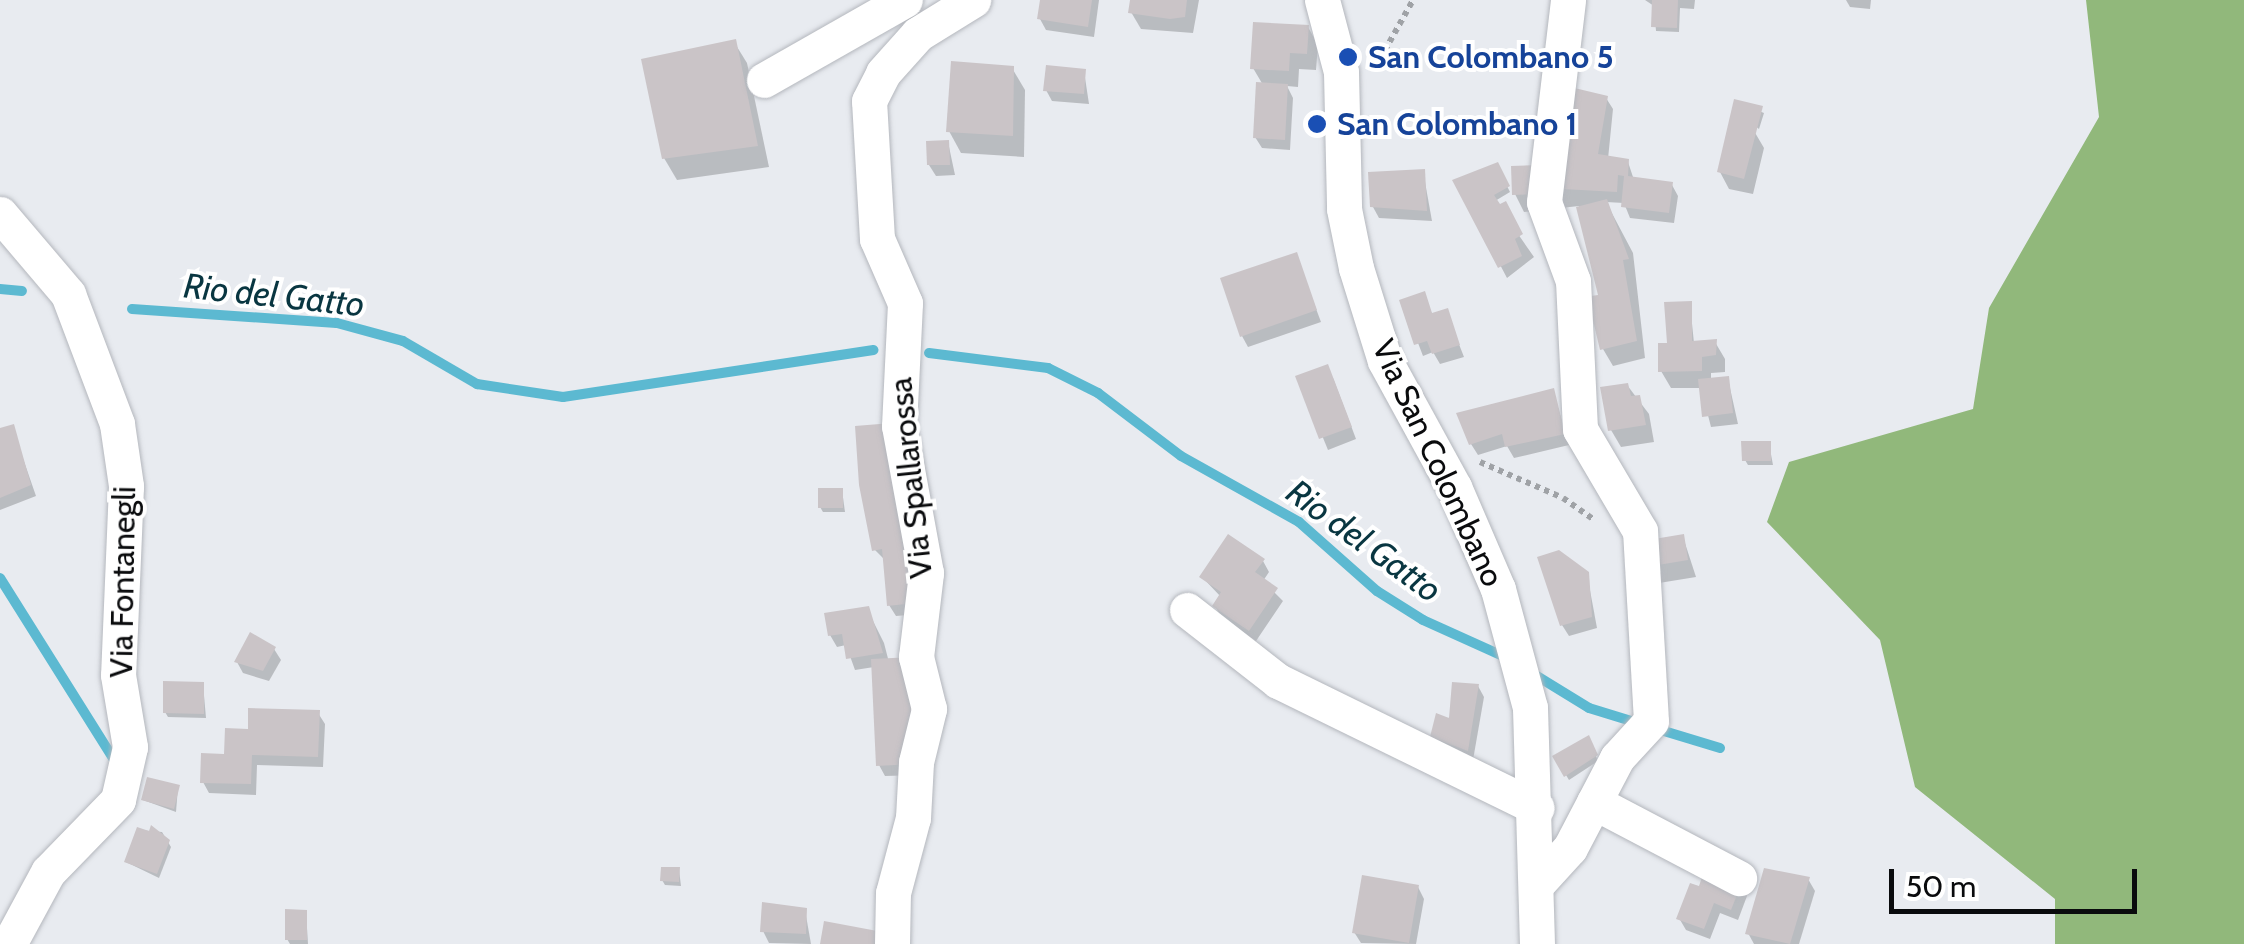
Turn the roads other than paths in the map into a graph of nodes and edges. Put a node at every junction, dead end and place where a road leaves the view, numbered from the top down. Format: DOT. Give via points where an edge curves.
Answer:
graph roads {
  1 [pos="905,0"];
  2 [pos="973,0"];
  3 [pos="1322,0"];
  4 [pos="1568,0"];
  5 [pos="764,80"];
  6 [pos="0,214"];
  7 [pos="1186,610"];
  8 [pos="1594,802"];
  9 [pos="1537,808"];
  10 [pos="1739,878"];
  11 [pos="1538,883"];
  12 [pos="9,944"];
  13 [pos="892,944"];
  14 [pos="1537,944"];
  1 -- 5 [label="street"];
  2 -- 13 [label="street, Via Spallarossa" via="918,34 868,101 876,239 905,303 900,426 926,573 916,657 929,709 916,762 913,818 893,893"];
  3 -- 9 [label="street, Via San Colombano" via="1341,72 1344,209 1356,268 1386,361 1454,487 1498,589 1530,708"];
  4 -- 8 [label="street" via="1544,202 1573,281 1580,429 1591,456 1627,501 1640,550 1651,721 1617,758"];
  6 -- 12 [label="street, Via Fontanegli" via="68,294 117,424 126,486 118,675 130,747 118,800 48,872"];
  7 -- 9 [label="street" via="1278,681"];
  8 -- 10 [label="street"];
  8 -- 11 [label="street" via="1570,848"];
  9 -- 11 [label="street, Via San Colombano"];
  11 -- 14 [label="street, Via San Colombano"];
}
